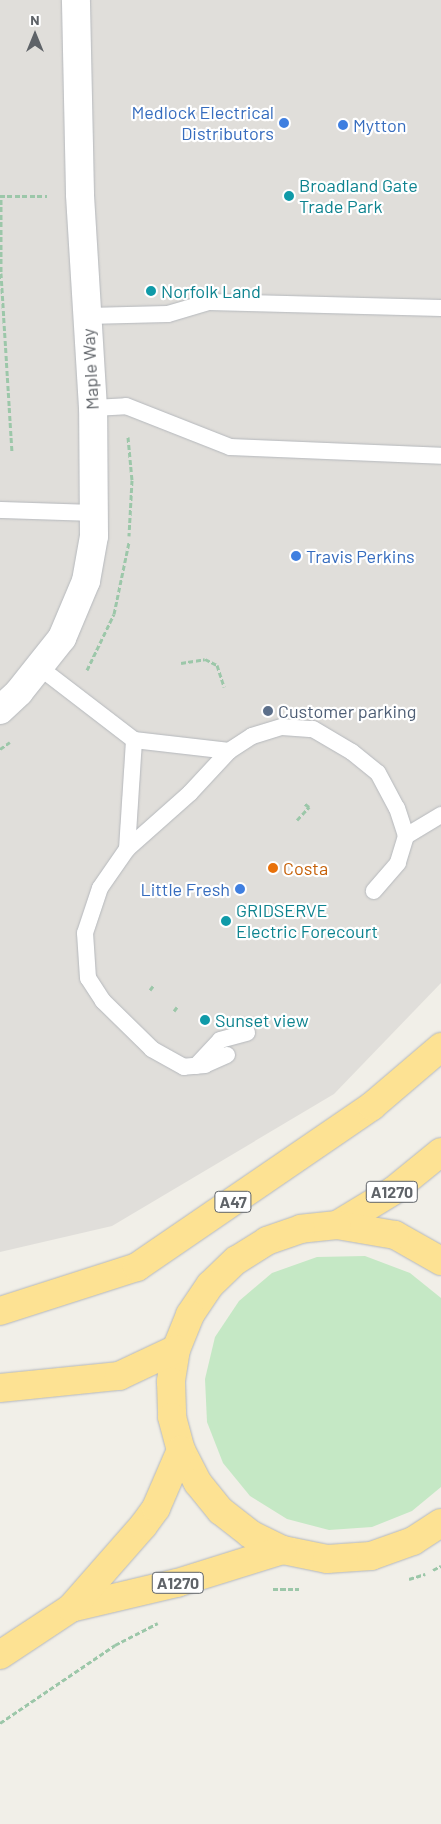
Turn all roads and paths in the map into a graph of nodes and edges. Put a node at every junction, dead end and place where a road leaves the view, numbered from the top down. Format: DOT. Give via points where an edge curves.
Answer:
graph roads {
  1 [pos="76,0"];
  2 [pos="80,194"];
  3 [pos="0,197"];
  4 [pos="1,273"];
  5 [pos="441,308"];
  6 [pos="87,316"];
  7 [pos="93,408"];
  8 [pos="12,451"];
  9 [pos="441,456"];
  10 [pos="0,510"];
  11 [pos="94,513"];
  12 [pos="181,663"];
  13 [pos="39,667"];
  14 [pos="224,687"];
  15 [pos="0,710"];
  16 [pos="134,740"];
  17 [pos="229,751"];
  18 [pos="304,803"];
  19 [pos="441,815"];
  20 [pos="297,820"];
  21 [pos="406,836"];
  22 [pos="127,849"];
  23 [pos="374,891"];
  24 [pos="177,1008"];
  25 [pos="174,1011"];
  26 [pos="247,1033"];
  27 [pos="441,1047"];
  28 [pos="227,1055"];
  29 [pos="194,1067"];
  30 [pos="441,1152"];
  31 [pos="337,1225"];
  32 [pos="441,1262"];
  33 [pos="0,1311"];
  34 [pos="176,1349"];
  35 [pos="0,1388"];
  36 [pos="181,1450"];
  37 [pos="441,1522"];
  38 [pos="283,1550"];
  39 [pos="441,1566"];
  40 [pos="401,1581"];
  41 [pos="308,1588"];
  42 [pos="270,1589"];
  43 [pos="71,1608"];
  44 [pos="165,1620"];
  45 [pos="0,1655"];
  46 [pos="0,1723"];
  1 -- 2 [label="street, Maple Way"];
  2 -- 3 [label="path"];
  2 -- 6 [label="street, Maple Way"];
  3 -- 4 [label="path"];
  4 -- 8 [label="path"];
  5 -- 6 [label="lane" via="209,302 168,314"];
  6 -- 7 [label="street, Maple Way"];
  7 -- 9 [label="lane" via="126,406 230,447"];
  7 -- 11 [label="street, Maple Way"];
  10 -- 11 [label="lane"];
  11 -- 13 [label="street, Maple Way" via="91,560 83,590 62,638"];
  12 -- 14 [label="path" via="205,659 217,664"];
  13 -- 15 [label="street, Maple Way"];
  13 -- 16 [label="lane"];
  16 -- 17 [label="lane"];
  16 -- 22 [label="lane"];
  17 -- 21 [label="lane" via="252,736 282,727 313,729 378,773 398,808"];
  17 -- 22 [label="lane" via="190,793"];
  18 -- 20 [label="path" via="309,807"];
  19 -- 21 [label="lane"];
  21 -- 23 [label="lane" via="398,863"];
  22 -- 29 [label="lane" via="100,888 85,933 88,978 103,1001 152,1049 184,1067"];
  24 -- 25 [label="path"];
  26 -- 29 [label="lane" via="220,1040"];
  27 -- 33 [label="highway, A47" via="372,1106 138,1267"];
  28 -- 29 [label="lane"];
  30 -- 31 [label="highway, A1270" via="394,1191"];
  31 -- 32 [label="highway" via="394,1235"];
  31 -- 34 [label="highway" via="301,1229 267,1241 236,1260 205,1292 190,1315"];
  34 -- 35 [label="highway" via="119,1376"];
  34 -- 36 [label="highway" via="171,1382 172,1417"];
  36 -- 38 [label="highway" via="198,1483 221,1511 250,1534"];
  36 -- 43 [label="highway, A1270" via="156,1508"];
  37 -- 38 [label="highway" via="413,1542 372,1556 327,1559"];
  38 -- 43 [label="highway, A1270" via="177,1583"];
  39 -- 40 [label="path"];
  41 -- 42 [label="path"];
  43 -- 45 [label="highway, A1270"];
  44 -- 46 [label="path" via="115,1644"];
}
